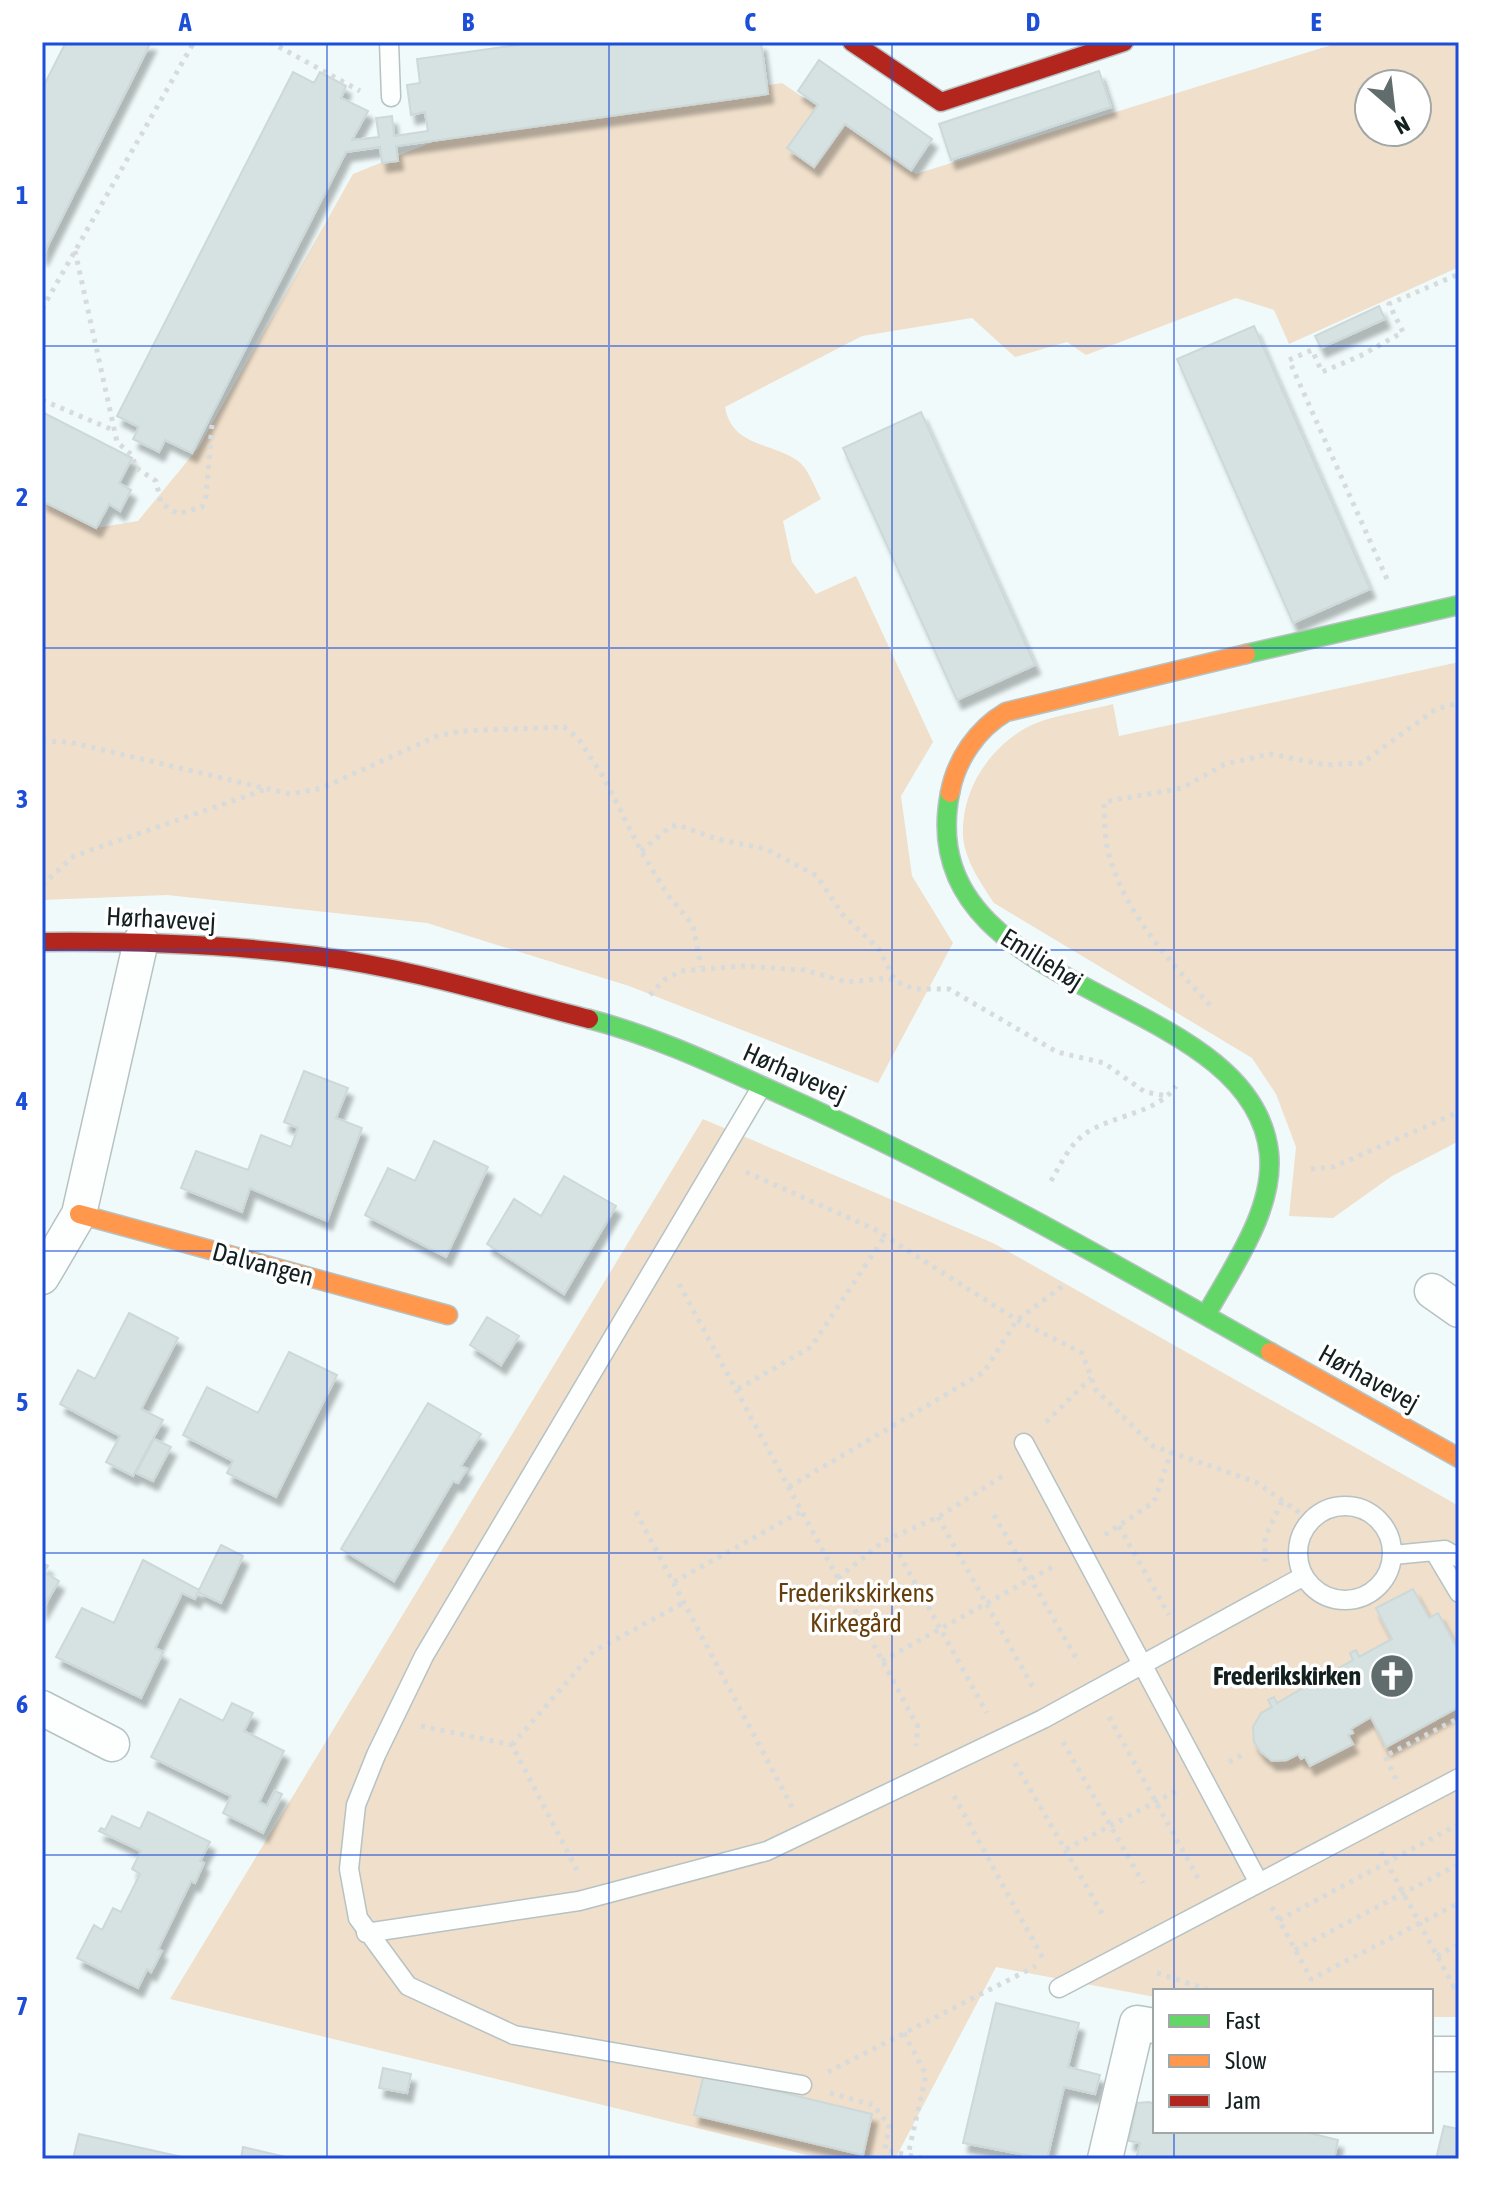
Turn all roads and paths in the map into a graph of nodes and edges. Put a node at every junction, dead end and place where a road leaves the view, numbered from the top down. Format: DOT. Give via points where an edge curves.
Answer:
graph roads {
  1 [pos="194,42"];
  2 [pos="270,42"];
  3 [pos="389,42"];
  4 [pos="852,42"];
  5 [pos="1124,42"];
  6 [pos="391,97"];
  7 [pos="75,251"];
  8 [pos="1459,274"];
  9 [pos="42,309"];
  10 [pos="42,400"];
  11 [pos="212,425"];
  12 [pos="114,430"];
  13 [pos="1459,605"];
  14 [pos="1404,618"];
  15 [pos="1459,703"];
  16 [pos="42,741"];
  17 [pos="269,789"];
  18 [pos="641,851"];
  19 [pos="42,885"];
  20 [pos="141,941"];
  21 [pos="42,942"];
  22 [pos="701,967"];
  23 [pos="896,981"];
  24 [pos="1215,1010"];
  25 [pos="633,1035"];
  26 [pos="762,1086"];
  27 [pos="1459,1112"];
  28 [pos="719,1161"];
  29 [pos="1268,1173"];
  30 [pos="79,1214"];
  31 [pos="1030,1216"];
  32 [pos="885,1236"];
  33 [pos="1087,1248"];
  34 [pos="658,1263"];
  35 [pos="42,1277"];
  36 [pos="448,1315"];
  37 [pos="1206,1315"];
  38 [pos="1017,1320"];
  39 [pos="1091,1378"];
  40 [pos="738,1389"];
  41 [pos="1027,1450"];
  42 [pos="1171,1452"];
  43 [pos="1459,1458"];
  44 [pos="789,1487"];
  45 [pos="1282,1501"];
  46 [pos="802,1511"];
  47 [pos="636,1512"];
  48 [pos="994,1515"];
  49 [pos="1310,1520"];
  50 [pos="1119,1526"];
  51 [pos="1098,1539"];
  52 [pos="1081,1551"];
  53 [pos="1434,1551"];
  54 [pos="1393,1555"];
  55 [pos="1459,1558"];
  56 [pos="1265,1570"];
  57 [pos="1304,1576"];
  58 [pos="838,1578"];
  59 [pos="1030,1579"];
  60 [pos="674,1582"];
  61 [pos="1459,1593"];
  62 [pos="685,1602"];
  63 [pos="1171,1619"];
  64 [pos="882,1661"];
  65 [pos="1140,1666"];
  66 [pos="1095,1691"];
  67 [pos="42,1708"];
  68 [pos="1459,1718"];
  69 [pos="393,1720"];
  70 [pos="112,1744"];
  71 [pos="512,1745"];
  72 [pos="1242,1755"];
  73 [pos="1388,1766"];
  74 [pos="934,1773"];
  75 [pos="1201,1777"];
  76 [pos="1459,1778"];
  77 [pos="1155,1802"];
  78 [pos="1459,1824"];
  79 [pos="1367,1826"];
  80 [pos="806,1833"];
  81 [pos="1066,1849"];
  82 [pos="1387,1862"];
  83 [pos="1459,1864"];
  84 [pos="1259,1883"];
  85 [pos="1403,1893"];
  86 [pos="591,1897"];
  87 [pos="1459,1903"];
  88 [pos="1213,1907"];
  89 [pos="1279,1920"];
  90 [pos="1420,1924"];
  91 [pos="366,1933"];
  92 [pos="1459,1944"];
  93 [pos="1295,1950"];
  94 [pos="1437,1956"];
  95 [pos="1115,1959"];
  96 [pos="1044,1961"];
  97 [pos="1459,1984"];
  98 [pos="1059,1988"];
  99 [pos="1206,1989"];
  100 [pos="1153,2026"];
  101 [pos="904,2033"];
  102 [pos="1433,2054"];
  103 [pos="1459,2054"];
  104 [pos="802,2085"];
  105 [pos="908,2155"];
  106 [pos="925,2159"];
  107 [pos="1105,2159"];
  1 -- 7 [label="path"];
  2 -- 6 [label="path" via="376,100"];
  3 -- 6 [label="lane"];
  4 -- 5 [label="street" via="941,102"];
  7 -- 9 [label="path"];
  7 -- 12 [label="path"];
  8 -- 14 [label="path" via="1389,304 1403,332 1360,356 1322,372 1312,350 1289,360"];
  10 -- 12 [label="path"];
  11 -- 12 [label="path" via="202,507 178,514 161,503 156,481 135,467"];
  13 -- 14 [label="street, Emiliehøj"];
  14 -- 29 [label="street, Emiliehøj" via="1043,700 1002,714 961,754 943,809 942,833 956,881 986,922 1020,950 1207,1056 1235,1078 1266,1129"];
  15 -- 24 [label="path" via="1436,709 1362,763 1326,765 1270,754 1225,764 1182,788 1104,802 1108,852 1130,900 1162,954"];
  16 -- 17 [label="path" via="69,742"];
  17 -- 18 [label="path" via="290,794 322,788 437,736 564,727 578,738 604,778"];
  17 -- 19 [label="path" via="74,856"];
  18 -- 22 [label="path" via="693,925"];
  18 -- 23 [label="path" via="678,825 766,849 817,876 843,915 878,948"];
  20 -- 21 [label="street, Hørhavevej"];
  20 -- 25 [label="street, Hørhavevej" via="317,956 410,973"];
  20 -- 30 [label="street"];
  22 -- 23 [label="path" via="788,968 847,982"];
  22 -- 25 [label="path" via="681,971 652,989"];
  23 -- 31 [label="path" via="914,989 949,989 1057,1052 1104,1063 1145,1092 1168,1095 1086,1133 1072,1146"];
  25 -- 26 [label="street, Hørhavevej"];
  26 -- 28 [label="lane"];
  26 -- 31 [label="street, Hørhavevej" via="875,1136"];
  27 -- 29 [label="path" via="1333,1167"];
  28 -- 32 [label="path"];
  28 -- 34 [label="lane"];
  29 -- 37 [label="street, Emiliehøj" via="1262,1211"];
  30 -- 35 [label="street"];
  30 -- 36 [label="street, Dalvangen"];
  31 -- 33 [label="street, Hørhavevej"];
  32 -- 38 [label="path"];
  32 -- 40 [label="path" via="811,1347"];
  33 -- 37 [label="street, Hørhavevej"];
  33 -- 38 [label="path" via="1060,1290"];
  34 -- 40 [label="path" via="685,1289"];
  34 -- 69 [label="lane" via="424,1656"];
  37 -- 43 [label="street, Hørhavevej"];
  38 -- 39 [label="path" via="1082,1353"];
  38 -- 44 [label="path" via="984,1372"];
  39 -- 41 [label="path"];
  39 -- 42 [label="path" via="1096,1390 1153,1446"];
  40 -- 44 [label="path"];
  41 -- 52 [label="lane"];
  41 -- 58 [label="path" via="938,1517 884,1541"];
  42 -- 45 [label="path" via="1256,1482"];
  42 -- 50 [label="path" via="1154,1502"];
  44 -- 46 [label="path"];
  45 -- 49 [label="path"];
  45 -- 56 [label="path" via="1265,1538"];
  46 -- 58 [label="path"];
  46 -- 60 [label="path"];
  47 -- 60 [label="path"];
  48 -- 59 [label="path"];
  49 -- 54 [label="lane" via="1337,1505 1368,1510 1389,1533"];
  49 -- 57 [label="lane" via="1298,1549"];
  50 -- 51 [label="path"];
  50 -- 63 [label="path"];
  52 -- 59 [label="path"];
  52 -- 65 [label="lane"];
  53 -- 54 [label="lane"];
  53 -- 55 [label="lane"];
  53 -- 61 [label="lane"];
  54 -- 57 [label="lane" via="1386,1579 1351,1600 1324,1595"];
  57 -- 65 [label="lane"];
  58 -- 64 [label="path"];
  59 -- 64 [label="path"];
  59 -- 66 [label="path"];
  60 -- 62 [label="path"];
  62 -- 71 [label="path" via="594,1651"];
  62 -- 80 [label="path"];
  64 -- 74 [label="path" via="918,1727 916,1751"];
  65 -- 66 [label="lane"];
  65 -- 75 [label="lane"];
  66 -- 74 [label="lane"];
  66 -- 77 [label="path"];
  67 -- 70 [label="street"];
  68 -- 73 [label="path" via="1385,1756"];
  69 -- 71 [label="path"];
  69 -- 91 [label="lane" via="356,1805 349,1869"];
  71 -- 86 [label="path"];
  72 -- 75 [label="path"];
  74 -- 80 [label="lane"];
  74 -- 96 [label="path"];
  75 -- 77 [label="path"];
  75 -- 84 [label="lane"];
  76 -- 79 [label="lane"];
  77 -- 81 [label="path"];
  77 -- 88 [label="path"];
  78 -- 82 [label="path"];
  79 -- 82 [label="path"];
  79 -- 84 [label="lane"];
  80 -- 86 [label="lane" via="767,1851"];
  82 -- 85 [label="path"];
  82 -- 89 [label="path"];
  83 -- 85 [label="path"];
  84 -- 88 [label="lane"];
  84 -- 89 [label="path"];
  85 -- 90 [label="path"];
  85 -- 93 [label="path"];
  86 -- 91 [label="lane"];
  87 -- 90 [label="path"];
  88 -- 95 [label="lane"];
  89 -- 93 [label="path"];
  90 -- 93 [label="path" via="1311,1979"];
  90 -- 94 [label="path"];
  91 -- 104 [label="lane" via="408,1986 514,2035"];
  92 -- 94 [label="path"];
  94 -- 97 [label="path" via="1454,1987"];
  95 -- 98 [label="lane"];
  95 -- 99 [label="path"];
  96 -- 98 [label="path"];
  96 -- 101 [label="path"];
  100 -- 107 [label="street" via="1137,2023"];
  101 -- 104 [label="path"];
  101 -- 105 [label="path" via="926,2075"];
  102 -- 103 [label="street"];
  104 -- 105 [label="path" via="873,2105 889,2125 885,2150"];
  105 -- 106 [label="path"];
}
